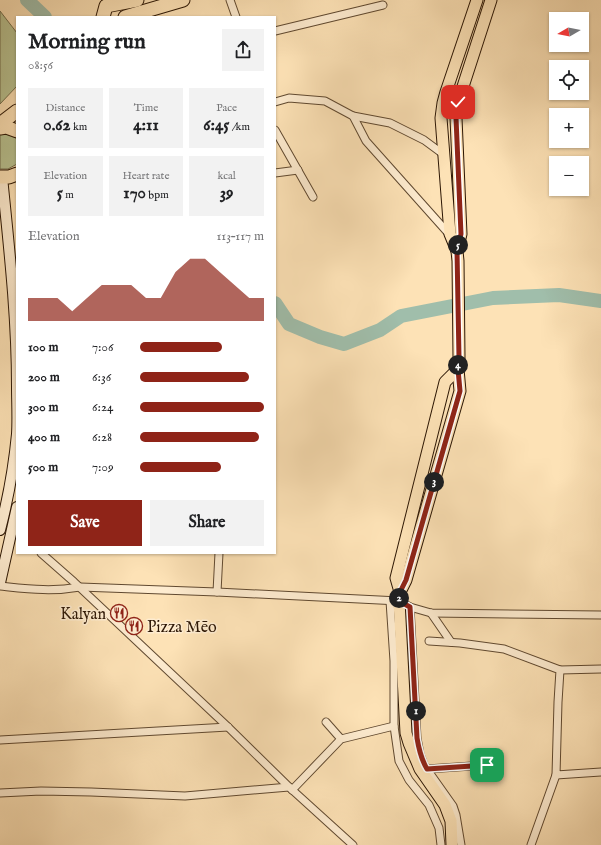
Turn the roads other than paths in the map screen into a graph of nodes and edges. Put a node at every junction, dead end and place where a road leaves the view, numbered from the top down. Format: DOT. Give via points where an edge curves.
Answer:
graph roads {
  1 [pos="137,0"];
  2 [pos="183,0"];
  3 [pos="230,0"];
  4 [pos="477,0"];
  5 [pos="491,0"];
  6 [pos="124,1"];
  7 [pos="383,5"];
  8 [pos="105,8"];
  9 [pos="156,12"];
  10 [pos="122,16"];
  11 [pos="131,16"];
  12 [pos="236,16"];
  13 [pos="276,31"];
  14 [pos="276,102"];
  15 [pos="16,112"];
  16 [pos="354,116"];
  17 [pos="0,124"];
  18 [pos="0,128"];
  19 [pos="16,131"];
  20 [pos="276,132"];
  21 [pos="443,154"];
  22 [pos="298,170"];
  23 [pos="276,173"];
  24 [pos="16,175"];
  25 [pos="1,177"];
  26 [pos="313,197"];
  27 [pos="451,236"];
  28 [pos="457,256"];
  29 [pos="16,348"];
  30 [pos="458,369"];
  31 [pos="16,443"];
  32 [pos="16,518"];
  33 [pos="0,530"];
  34 [pos="15,530"];
  35 [pos="43,554"];
  36 [pos="219,554"];
  37 [pos="0,583"];
  38 [pos="0,586"];
  39 [pos="80,587"];
  40 [pos="217,592"];
  41 [pos="396,598"];
  42 [pos="410,607"];
  43 [pos="431,613"];
  44 [pos="601,614"];
  45 [pos="429,641"];
  46 [pos="451,642"];
  47 [pos="601,669"];
  48 [pos="560,670"];
  49 [pos="326,722"];
  50 [pos="394,726"];
  51 [pos="228,728"];
  52 [pos="341,739"];
  53 [pos="0,740"];
  54 [pos="487,765"];
  55 [pos="427,769"];
  56 [pos="601,772"];
  57 [pos="556,775"];
  58 [pos="290,789"];
  59 [pos="0,793"];
  60 [pos="352,845"];
  61 [pos="441,845"];
  62 [pos="452,845"];
  63 [pos="461,845"];
  64 [pos="531,845"];
  1 -- 6 [label="highway"];
  2 -- 9 [label="highway"];
  3 -- 12 [label="street"];
  4 -- 21 [label="main road" via="443,103"];
  5 -- 28 [label="main road" via="458,102 456,118 461,234"];
  6 -- 8 [label="highway"];
  6 -- 10 [label="highway"];
  7 -- 13 [label="street"];
  9 -- 11 [label="highway"];
  14 -- 16 [label="street" via="289,98 325,101"];
  15 -- 17 [label="highway"];
  16 -- 21 [label="street" via="390,123 424,140"];
  16 -- 27 [label="street" via="366,141"];
  18 -- 19 [label="highway"];
  20 -- 22 [label="street"];
  21 -- 27 [label="main road"];
  22 -- 23 [label="street"];
  22 -- 26 [label="street"];
  24 -- 25 [label="highway"];
  25 -- 29 [label="main road"];
  27 -- 28 [label="main road"];
  28 -- 30 [label="main road"];
  30 -- 41 [label="main road" via="460,391 406,580"];
  30 -- 41 [label="main road" via="445,382 396,578"];
  31 -- 33 [label="main road"];
  32 -- 34 [label="main road"];
  34 -- 37 [label="main road"];
  35 -- 39 [label="street"];
  36 -- 40 [label="street"];
  38 -- 39 [label="street" via="46,591"];
  39 -- 40 [label="street"];
  39 -- 51 [label="street"];
  40 -- 41 [label="street"];
  41 -- 42 [label="street"];
  41 -- 50 [label="street"];
  41 -- 62 [label="main road" via="401,635 406,733 420,769 445,805 451,821"];
  42 -- 43 [label="street"];
  42 -- 55 [label="street" via="417,738 420,754"];
  43 -- 44 [label="street"];
  43 -- 46 [label="street"];
  45 -- 46 [label="street"];
  46 -- 48 [label="street" via="504,650"];
  47 -- 48 [label="street"];
  48 -- 57 [label="street"];
  49 -- 52 [label="street"];
  50 -- 52 [label="street"];
  50 -- 61 [label="street" via="399,761 409,780 429,805 439,828"];
  51 -- 53 [label="street"];
  51 -- 58 [label="street"];
  52 -- 58 [label="street"];
  54 -- 55 [label="street"];
  55 -- 63 [label="street" via="453,806"];
  56 -- 57 [label="street"];
  57 -- 64 [label="street"];
  58 -- 59 [label="street" via="185,796 41,791"];
  58 -- 60 [label="street"];
}
